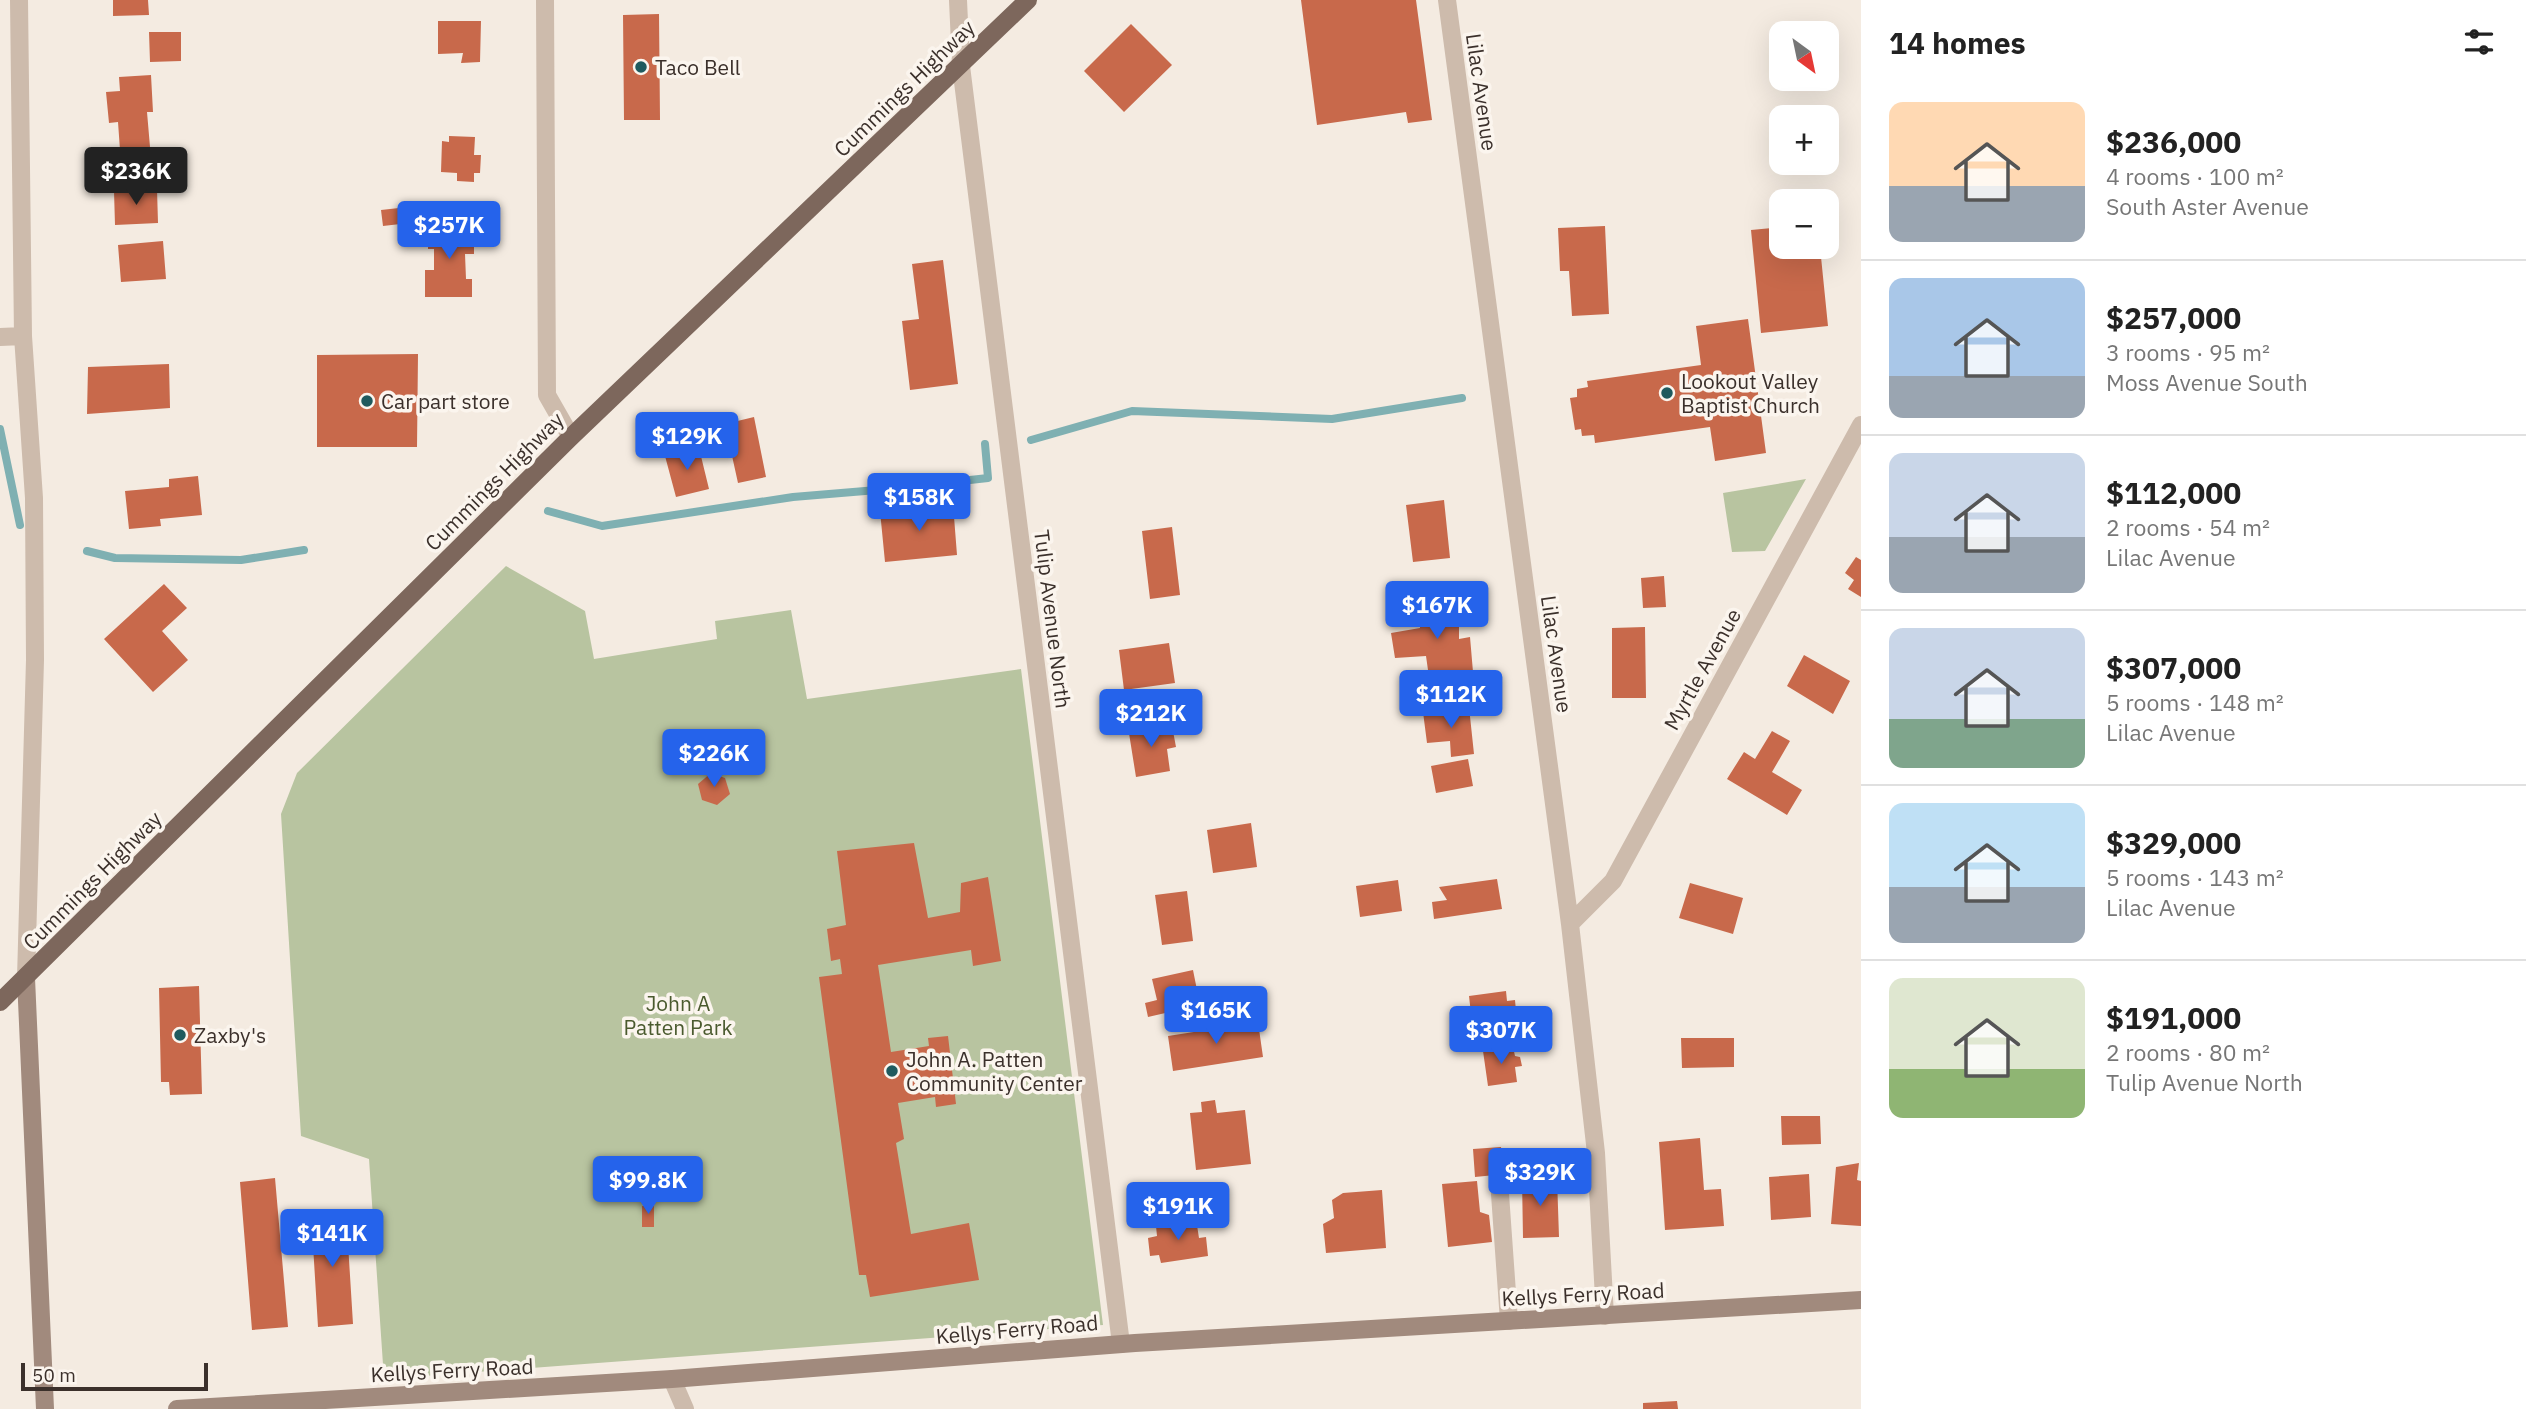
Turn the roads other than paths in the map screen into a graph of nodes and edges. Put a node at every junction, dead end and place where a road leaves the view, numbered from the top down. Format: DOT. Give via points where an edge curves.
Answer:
graph roads {
  1 [pos="19,0"];
  2 [pos="545,0"];
  3 [pos="958,0"];
  4 [pos="1028,0"];
  5 [pos="1447,0"];
  6 [pos="961,66"];
  7 [pos="23,336"];
  8 [pos="0,337"];
  9 [pos="1861,425"];
  10 [pos="571,437"];
  11 [pos="1570,924"];
  12 [pos="26,978"];
  13 [pos="0,1002"];
  14 [pos="1499,1180"];
  15 [pos="1861,1300"];
  16 [pos="1605,1316"];
  17 [pos="1509,1321"];
  18 [pos="1121,1344"];
  19 [pos="672,1379"];
  20 [pos="45,1409"];
  21 [pos="177,1409"];
  22 [pos="685,1409"];
  1 -- 7 [label="street"];
  2 -- 10 [label="street" via="547,396"];
  3 -- 6 [label="street, Tulip Avenue North"];
  4 -- 6 [label="main road, Cummings Highway"];
  5 -- 11 [label="street, Lilac Avenue"];
  6 -- 10 [label="main road, Cummings Highway"];
  6 -- 18 [label="street, Tulip Avenue North"];
  7 -- 8 [label="street"];
  7 -- 12 [label="street" via="34,498 35,660"];
  9 -- 11 [label="street, Myrtle Avenue" via="1613,881"];
  10 -- 12 [label="main road, Cummings Highway"];
  11 -- 16 [label="street, Lilac Avenue" via="1596,1153"];
  12 -- 13 [label="main road, Cummings Highway"];
  12 -- 20 [label="street"];
  14 -- 17 [label="street"];
  15 -- 16 [label="street, Kellys Ferry Road"];
  16 -- 17 [label="street, Kellys Ferry Road"];
  17 -- 18 [label="street, Kellys Ferry Road"];
  18 -- 19 [label="street, Kellys Ferry Road"];
  19 -- 21 [label="street, Kellys Ferry Road"];
  19 -- 22 [label="street"];
}
